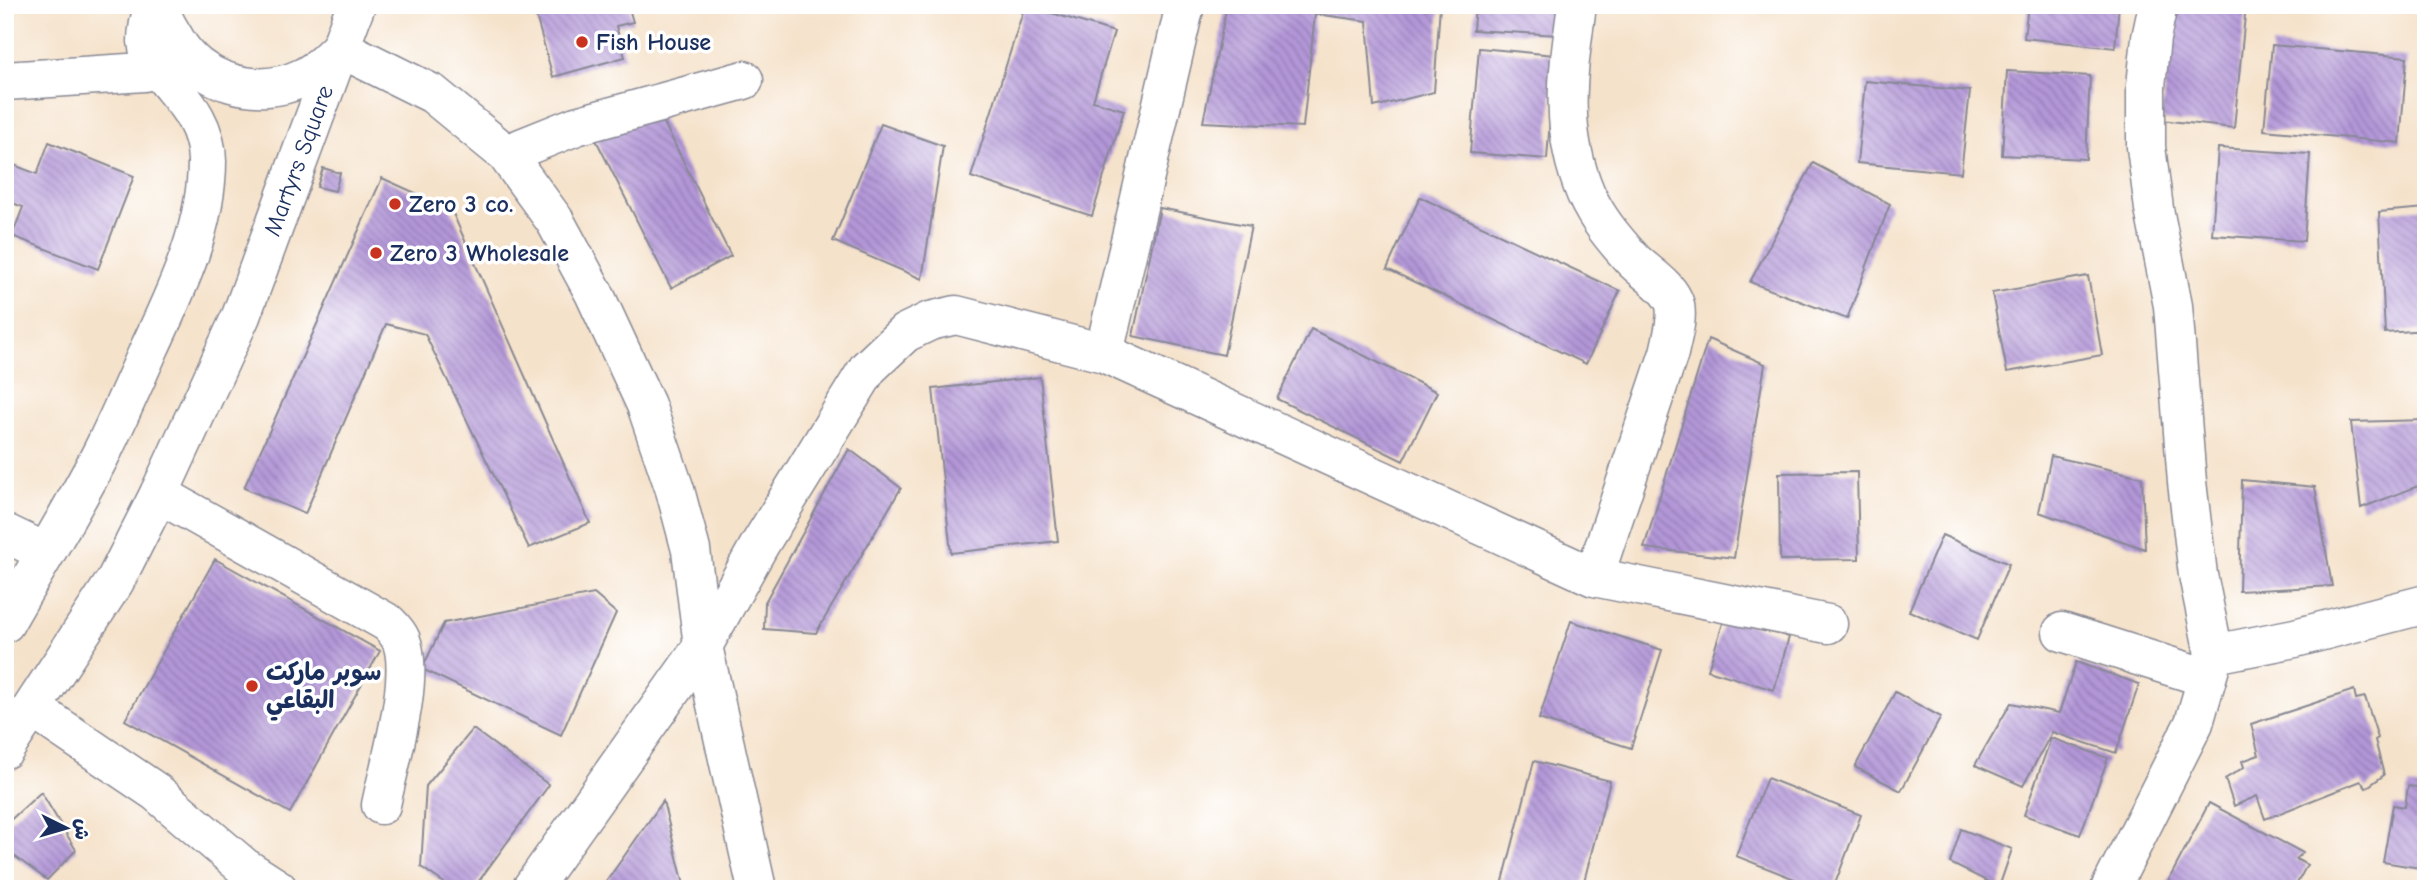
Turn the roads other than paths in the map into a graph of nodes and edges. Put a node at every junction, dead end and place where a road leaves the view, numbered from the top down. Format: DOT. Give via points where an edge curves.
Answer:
graph roads {
  1 [pos="156,5"];
  2 [pos="356,5"];
  3 [pos="1185,5"];
  4 [pos="1577,5"];
  5 [pos="2158,5"];
  6 [pos="340,48"];
  7 [pos="175,65"];
  8 [pos="744,80"];
  9 [pos="5,81"];
  10 [pos="506,154"];
  11 [pos="1104,353"];
  12 [pos="159,494"];
  13 [pos="5,534"];
  14 [pos="45,552"];
  15 [pos="1594,577"];
  16 [pos="2426,604"];
  17 [pos="5,623"];
  18 [pos="1828,624"];
  19 [pos="2062,632"];
  20 [pos="703,646"];
  21 [pos="2210,666"];
  22 [pos="33,709"];
  23 [pos="5,750"];
  24 [pos="381,805"];
  25 [pos="278,889"];
  26 [pos="531,889"];
  27 [pos="757,889"];
  28 [pos="2110,889"];
  1 -- 7 [label="street" via="147,44"];
  2 -- 6 [label="street, Martyrs Square"];
  3 -- 11 [label="street"];
  4 -- 15 [label="street" via="1565,97 1566,126 1585,193 1599,220 1670,295 1676,314 1669,353"];
  5 -- 21 [label="street" via="2146,86 2147,147 2173,306 2187,482"];
  6 -- 7 [label="street" via="303,78 268,87 232,84"];
  6 -- 10 [label="street" via="433,94"];
  6 -- 12 [label="street, Martyrs Square" via="241,316"];
  7 -- 9 [label="street"];
  7 -- 14 [label="street" via="205,141 205,187 185,271 103,449"];
  8 -- 10 [label="street" via="576,125"];
  10 -- 20 [label="street" via="555,221 646,405 691,550"];
  11 -- 15 [label="street"];
  11 -- 20 [label="street" via="956,316 905,333 868,368 850,393"];
  12 -- 22 [label="street, Martyrs Square" via="115,581"];
  12 -- 24 [label="street" via="388,622 400,637 405,684"];
  13 -- 14 [label="street"];
  14 -- 17 [label="street"];
  15 -- 18 [label="street"];
  16 -- 21 [label="street"];
  19 -- 21 [label="street"];
  20 -- 26 [label="street"];
  20 -- 27 [label="street"];
  21 -- 28 [label="street" via="2194,723"];
  22 -- 23 [label="street, Martyrs Square"];
  22 -- 25 [label="street" via="156,792 244,867"];
}
